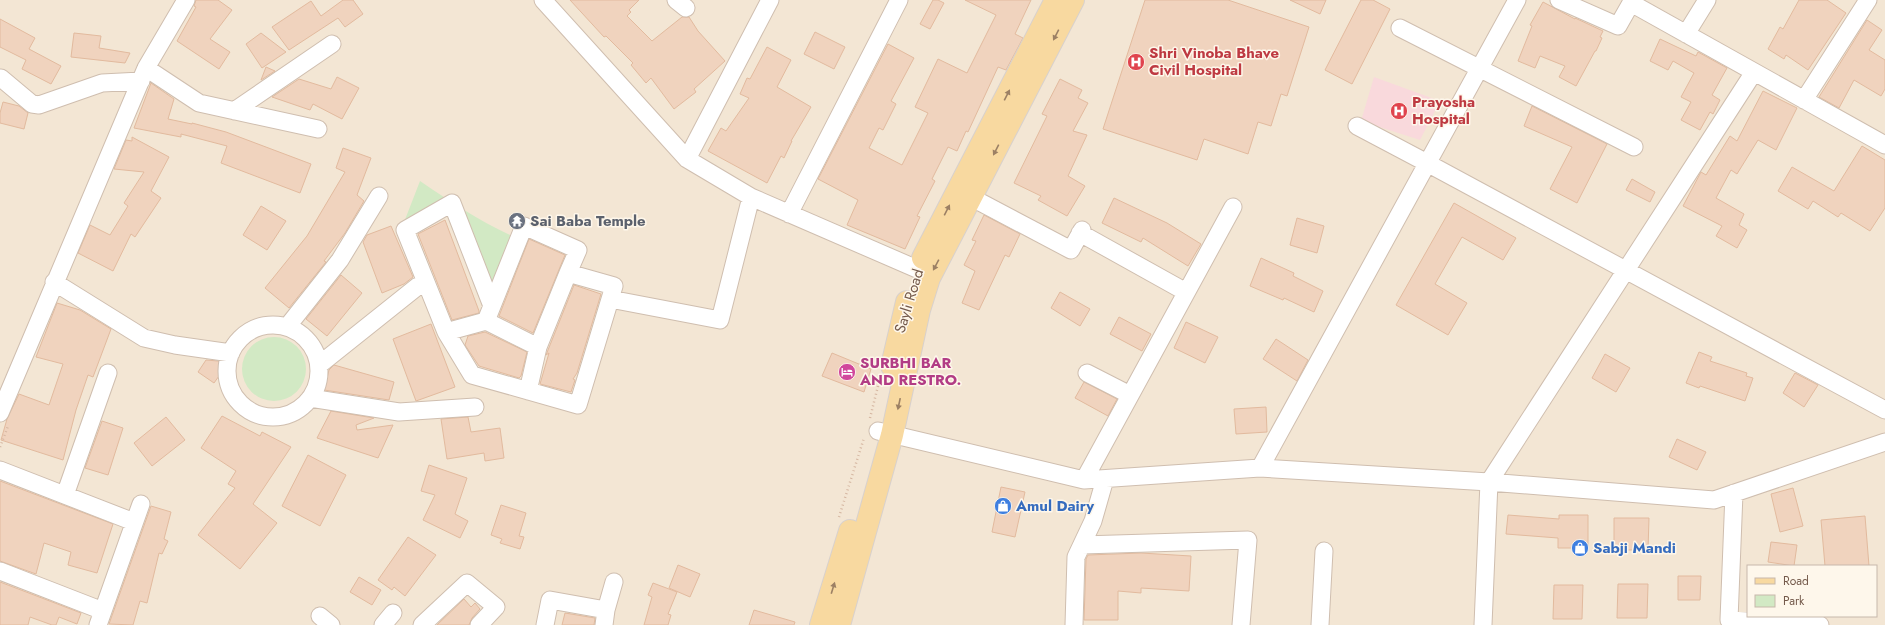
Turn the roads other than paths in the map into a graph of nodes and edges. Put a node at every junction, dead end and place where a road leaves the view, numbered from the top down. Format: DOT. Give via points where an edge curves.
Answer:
graph roads {
  1 [pos="186,0"];
  2 [pos="543,0"];
  3 [pos="770,0"];
  4 [pos="899,0"];
  5 [pos="1056,0"];
  6 [pos="1074,0"];
  7 [pos="1517,0"];
  8 [pos="1559,0"];
  9 [pos="1708,0"];
  10 [pos="1868,0"];
  11 [pos="1400,28"];
  12 [pos="1686,34"];
  13 [pos="332,44"];
  14 [pos="1479,69"];
  15 [pos="1754,72"];
  16 [pos="143,75"];
  17 [pos="0,79"];
  18 [pos="1804,100"];
  19 [pos="234,111"];
  20 [pos="1357,126"];
  21 [pos="318,129"];
  22 [pos="1885,145"];
  23 [pos="1634,147"];
  24 [pos="687,159"];
  25 [pos="1427,163"];
  26 [pos="964,194"];
  27 [pos="379,196"];
  28 [pos="752,197"];
  29 [pos="1233,206"];
  30 [pos="789,214"];
  31 [pos="917,269"];
  32 [pos="1626,270"];
  33 [pos="568,273"];
  34 [pos="54,282"];
  35 [pos="418,286"];
  36 [pos="1186,292"];
  37 [pos="610,299"];
  38 [pos="489,313"];
  39 [pos="287,327"];
  40 [pos="446,332"];
  41 [pos="538,347"];
  42 [pos="231,353"];
  43 [pos="319,365"];
  44 [pos="1087,372"];
  45 [pos="108,373"];
  46 [pos="528,391"];
  47 [pos="1130,395"];
  48 [pos="310,398"];
  49 [pos="475,407"];
  50 [pos="1885,410"];
  51 [pos="0,413"];
  52 [pos="885,433"];
  53 [pos="1885,442"];
  54 [pos="1260,468"];
  55 [pos="0,470"];
  56 [pos="1105,479"];
  57 [pos="1084,480"];
  58 [pos="1489,482"];
  59 [pos="1734,493"];
  60 [pos="65,495"];
  61 [pos="140,504"];
  62 [pos="134,522"];
  63 [pos="1082,545"];
  64 [pos="1324,551"];
  65 [pos="0,571"];
  66 [pos="614,582"];
  67 [pos="101,618"];
  68 [pos="605,618"];
  69 [pos="835,622"];
  70 [pos="422,625"];
  71 [pos="479,625"];
  72 [pos="545,625"];
  73 [pos="1074,625"];
  74 [pos="1241,625"];
  75 [pos="1320,625"];
  76 [pos="1482,625"];
  77 [pos="1820,625"];
  1 -- 16 [label="street"];
  2 -- 24 [label="street"];
  3 -- 24 [label="street"];
  4 -- 30 [label="street"];
  26 -- 5 [label="main road, Sayli Road, one-way"];
  6 -- 26 [label="main road, one-way"];
  7 -- 14 [label="street"];
  8 -- 12 [label="street" via="1618,26 1631,3"];
  9 -- 12 [label="street"];
  10 -- 18 [label="street"];
  11 -- 14 [label="street"];
  12 -- 15 [label="street"];
  13 -- 19 [label="street"];
  14 -- 23 [label="street"];
  14 -- 25 [label="street"];
  15 -- 18 [label="street"];
  15 -- 32 [label="street"];
  16 -- 17 [label="street" via="102,83 39,105 32,104 2,78"];
  16 -- 19 [label="street" via="199,103"];
  16 -- 34 [label="street"];
  18 -- 22 [label="street"];
  19 -- 21 [label="street"];
  20 -- 25 [label="street"];
  24 -- 28 [label="street"];
  25 -- 32 [label="street"];
  25 -- 54 [label="street"];
  31 -- 26 [label="main road, Sayli Road, one-way"];
  26 -- 36 [label="street" via="1071,250 1081,231"];
  26 -- 52 [label="main road, one-way" via="924,292"];
  27 -- 39 [label="street" via="340,260"];
  28 -- 30 [label="street"];
  28 -- 37 [label="street" via="720,320"];
  29 -- 36 [label="street"];
  30 -- 31 [label="street"];
  31 -- 52 [label="main road, Sayli Road" via="898,332"];
  32 -- 50 [label="street"];
  32 -- 58 [label="street"];
  33 -- 37 [label="street" via="614,286"];
  33 -- 38 [label="street" via="578,250 524,226"];
  33 -- 41 [label="street"];
  34 -- 42 [label="street" via="144,338"];
  34 -- 51 [label="street"];
  35 -- 43 [label="street"];
  36 -- 47 [label="street"];
  37 -- 46 [label="street" via="578,405"];
  38 -- 40 [label="street"];
  38 -- 40 [label="street" via="452,204 405,230"];
  38 -- 41 [label="street"];
  39 -- 42 [label="street" via="264,325 250,331 238,340"];
  39 -- 43 [label="street" via="306,338 315,351"];
  40 -- 46 [label="street" via="472,375"];
  41 -- 46 [label="street"];
  42 -- 48 [label="street" via="227,368 229,383 244,407 258,415 273,417 288,414 302,407"];
  43 -- 48 [label="street" via="318,381"];
  44 -- 47 [label="street"];
  45 -- 60 [label="street"];
  47 -- 57 [label="street"];
  48 -- 49 [label="street" via="399,412"];
  52 -- 57 [label="street"];
  52 -- 69 [label="main road, Sayli Road" via="853,523"];
  53 -- 59 [label="street"];
  54 -- 56 [label="street"];
  54 -- 58 [label="street"];
  55 -- 60 [label="street"];
  56 -- 57 [label="street"];
  56 -- 63 [label="street" via="1094,520"];
  58 -- 59 [label="street" via="1714,500"];
  58 -- 76 [label="street"];
  59 -- 77 [label="street" via="1729,620"];
  60 -- 62 [label="street"];
  61 -- 62 [label="street"];
  62 -- 67 [label="street"];
  63 -- 73 [label="street" via="1076,557"];
  63 -- 74 [label="street" via="1248,540"];
  64 -- 75 [label="street"];
  65 -- 67 [label="street"];
  66 -- 68 [label="street"];
  68 -- 72 [label="street" via="550,600"];
  70 -- 71 [label="street" via="467,582 496,607"];
}
